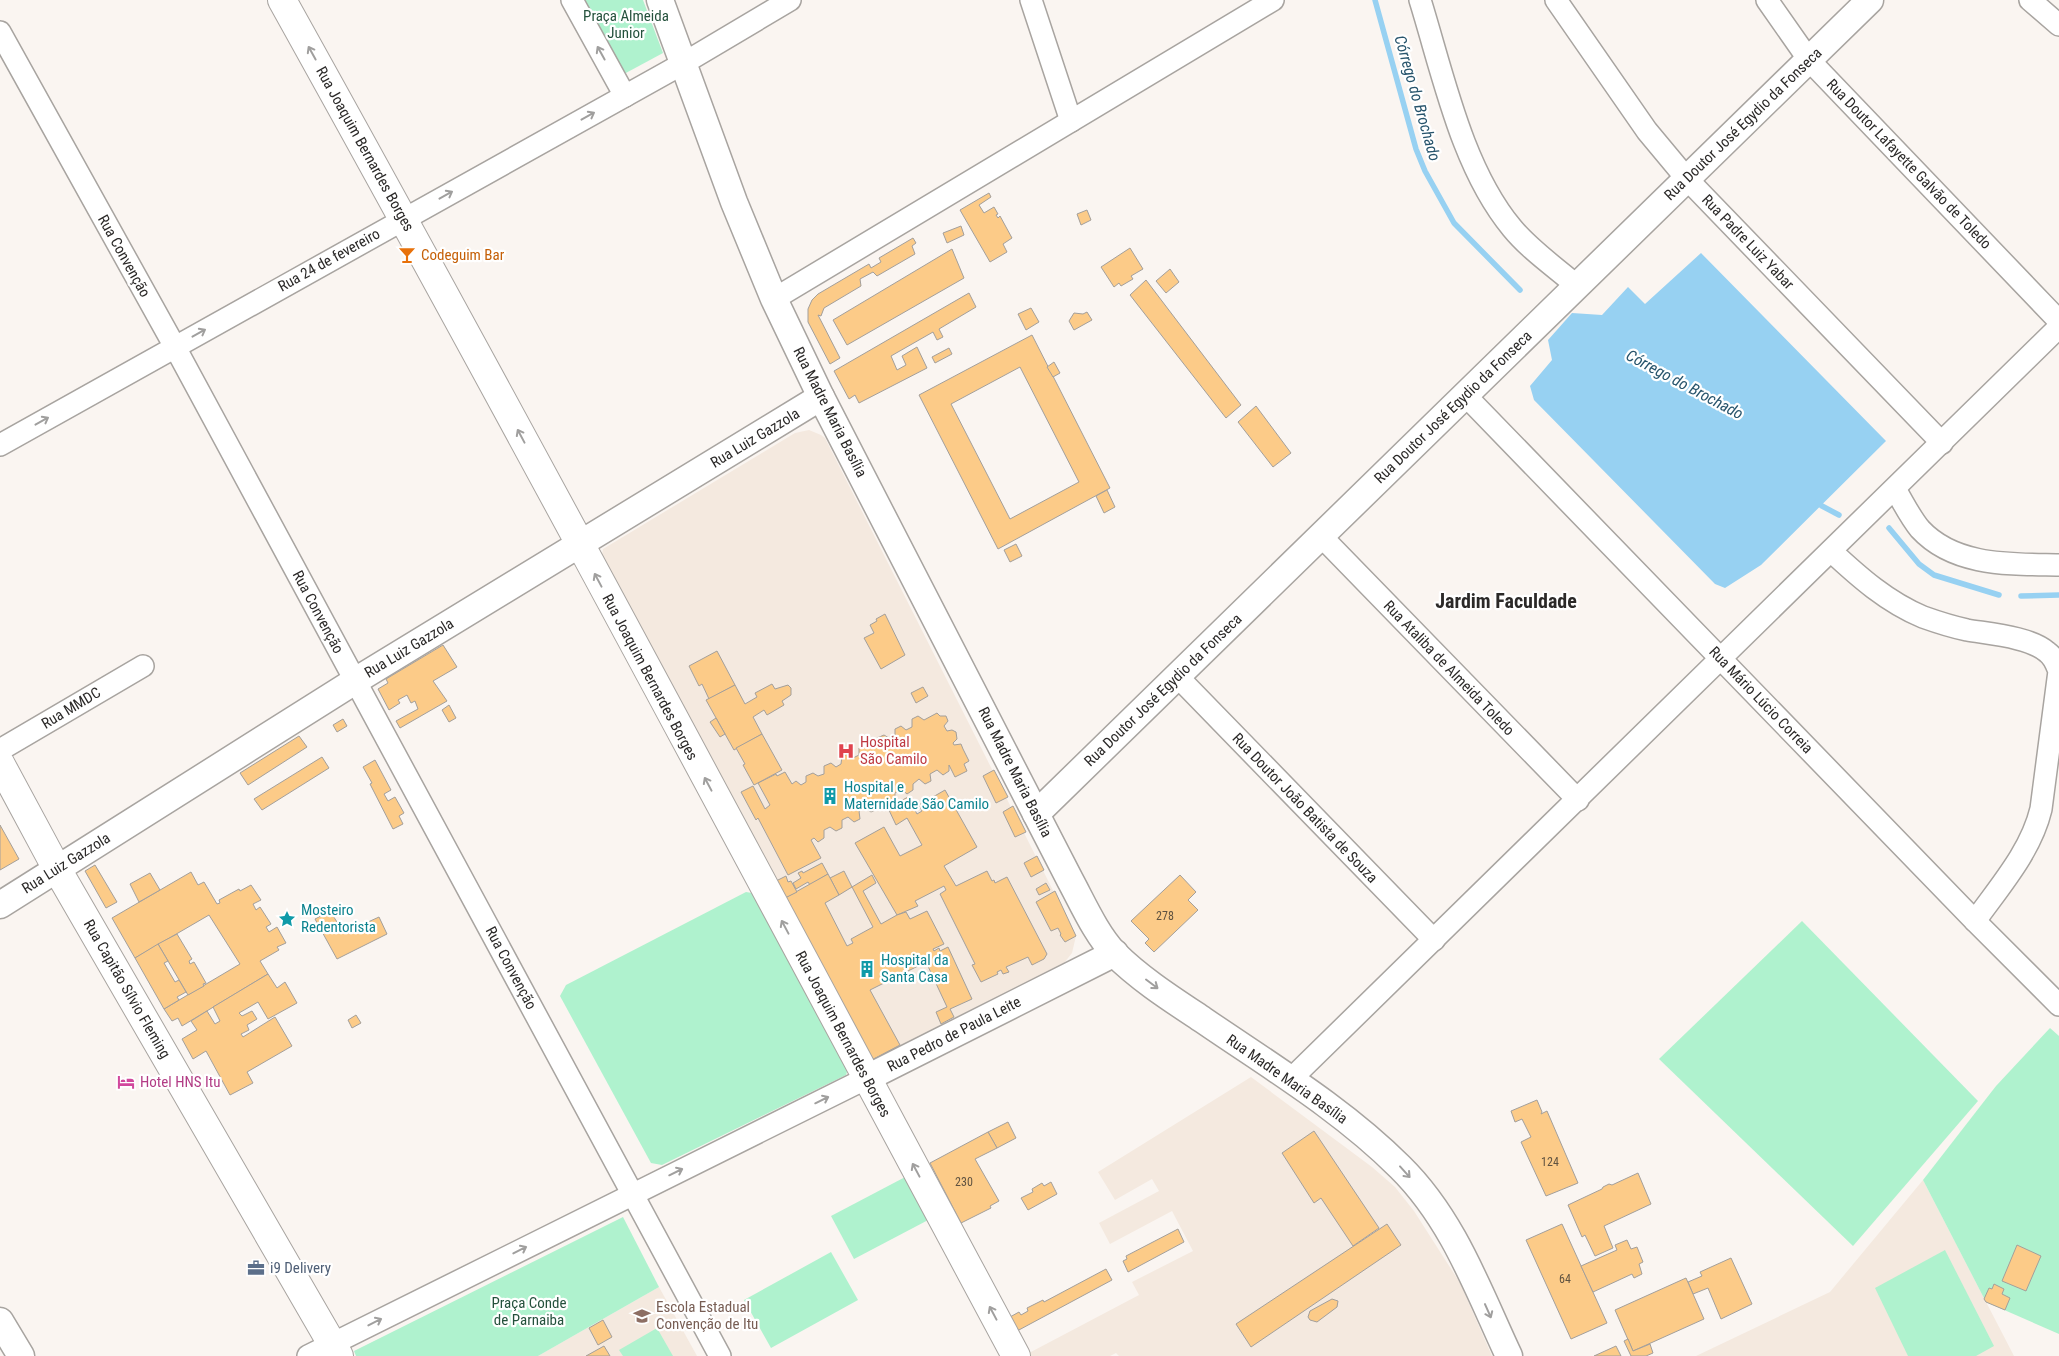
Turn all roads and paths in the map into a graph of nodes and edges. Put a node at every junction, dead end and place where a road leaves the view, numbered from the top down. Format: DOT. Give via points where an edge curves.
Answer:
graph roads {
  1 [pos="282,0"];
  2 [pos="572,0"];
  3 [pos="660,0"];
  4 [pos="790,0"];
  5 [pos="1031,0"];
  6 [pos="1273,0"];
  7 [pos="1420,0"];
  8 [pos="1556,0"];
  9 [pos="1767,0"];
  10 [pos="1870,0"];
  11 [pos="2030,0"];
  12 [pos="2059,25"];
  13 [pos="0,32"];
  14 [pos="1809,60"];
  15 [pos="684,63"];
  16 [pos="624,96"];
  17 [pos="1071,121"];
  18 [pos="1687,179"];
  19 [pos="404,218"];
  20 [pos="1577,286"];
  21 [pos="774,298"];
  22 [pos="2059,321"];
  23 [pos="2059,327"];
  24 [pos="175,347"];
  25 [pos="1465,394"];
  26 [pos="821,397"];
  27 [pos="1942,443"];
  28 [pos="0,445"];
  29 [pos="1895,489"];
  30 [pos="1321,536"];
  31 [pos="579,545"];
  32 [pos="1831,551"];
  33 [pos="2059,564"];
  34 [pos="1722,659"];
  35 [pos="143,666"];
  36 [pos="1177,676"];
  37 [pos="355,681"];
  38 [pos="0,750"];
  39 [pos="0,763"];
  40 [pos="1578,800"];
  41 [pos="1036,814"];
  42 [pos="57,869"];
  43 [pos="0,905"];
  44 [pos="1975,921"];
  45 [pos="1434,940"];
  46 [pos="1114,953"];
  47 [pos="2059,1005"];
  48 [pos="867,1078"];
  49 [pos="1290,1080"];
  50 [pos="632,1194"];
  51 [pos="0,1321"];
  52 [pos="326,1352"];
  53 [pos="21,1356"];
  54 [pos="720,1356"];
  55 [pos="1016,1356"];
  56 [pos="1509,1356"];
  19 -- 1 [label="main road, Rua Joaquim Bernardes Borges, one-way"];
  16 -- 2 [label="street, one-way"];
  3 -- 15 [label="street, Rua Madre Maria Basília"];
  4 -- 15 [label="street, Rua 24 de fevereiro"];
  5 -- 17 [label="street"];
  6 -- 17 [label="street"];
  7 -- 20 [label="street" via="1462,134 1483,185 1527,245"];
  8 -- 18 [label="street, Rua Padre Luiz Yabar" via="1647,131"];
  9 -- 14 [label="street, Rua Doutor Lafayette Galvão de Toledo"];
  10 -- 14 [label="street, Rua Doutor José Egydio da Fonseca"];
  11 -- 12 [label="street"];
  13 -- 24 [label="street, Rua Convenção"];
  14 -- 18 [label="street, Rua Doutor José Egydio da Fonseca"];
  14 -- 22 [label="street, Rua Doutor Lafayette Galvão de Toledo"];
  15 -- 16 [label="street, Rua 24 de fevereiro"];
  15 -- 21 [label="street, Rua Madre Maria Basília" via="734,202"];
  19 -- 16 [label="street, Rua 24 de fevereiro, one-way"];
  17 -- 21 [label="street"];
  18 -- 20 [label="street, Rua Doutor José Egydio da Fonseca"];
  18 -- 27 [label="street, Rua Padre Luiz Yabar"];
  24 -- 19 [label="street, Rua 24 de fevereiro, one-way"];
  31 -- 19 [label="main road, Rua Joaquim Bernardes Borges, one-way"];
  20 -- 25 [label="street, Rua Doutor José Egydio da Fonseca"];
  21 -- 26 [label="street, Rua Madre Maria Basília"];
  23 -- 27 [label="street"];
  28 -- 24 [label="street, Rua 24 de fevereiro, one-way"];
  24 -- 37 [label="street, Rua Convenção"];
  25 -- 30 [label="street, Rua Doutor José Egydio da Fonseca"];
  25 -- 34 [label="street, Rua Mário Lúcio Correia"];
  26 -- 31 [label="street, Rua Luiz Gazzola"];
  26 -- 41 [label="street, Rua Madre Maria Basília"];
  27 -- 29 [label="street"];
  29 -- 32 [label="street"];
  29 -- 33 [label="street" via="1921,530 1954,552 1993,562"];
  30 -- 36 [label="street, Rua Doutor José Egydio da Fonseca"];
  30 -- 40 [label="street, Rua Ataliba de Almeida Toledo"];
  31 -- 37 [label="street, Rua Luiz Gazzola"];
  48 -- 31 [label="main road, Rua Joaquim Bernardes Borges, one-way"];
  32 -- 34 [label="street"];
  32 -- 44 [label="street" via="1862,581 1894,602 1924,617 1956,627 2032,643 2046,650 2059,671 2036,828 2026,848"];
  34 -- 40 [label="street"];
  34 -- 44 [label="street, Rua Mário Lúcio Correia"];
  35 -- 38 [label="street, Rua MMDC"];
  36 -- 41 [label="street, Rua Doutor José Egydio da Fonseca"];
  36 -- 45 [label="street, Rua Doutor João Batista de Souza"];
  37 -- 42 [label="street, Rua Luiz Gazzola"];
  37 -- 50 [label="street, Rua Convenção"];
  39 -- 42 [label="main road, Rua Capitão Sílvio Fleming"];
  40 -- 45 [label="street"];
  41 -- 46 [label="street, Rua Madre Maria Basília" via="1090,917"];
  42 -- 43 [label="street, Rua Luiz Gazzola"];
  42 -- 52 [label="main road, Rua Capitão Sílvio Fleming"];
  44 -- 47 [label="street, Rua Mário Lúcio Correia"];
  45 -- 49 [label="street"];
  46 -- 48 [label="street, Rua Pedro de Paula Leite"];
  46 -- 49 [label="street, Rua Madre Maria Basília, one-way" via="1178,1003"];
  50 -- 48 [label="street, Rua Pedro de Paula Leite, one-way"];
  55 -- 48 [label="main road, Rua Joaquim Bernardes Borges, one-way"];
  49 -- 56 [label="street, Rua Madre Maria Basília, one-way" via="1370,1138 1424,1194 1459,1246"];
  52 -- 50 [label="street, one-way"];
  50 -- 54 [label="street"];
  51 -- 53 [label="street"];
}
